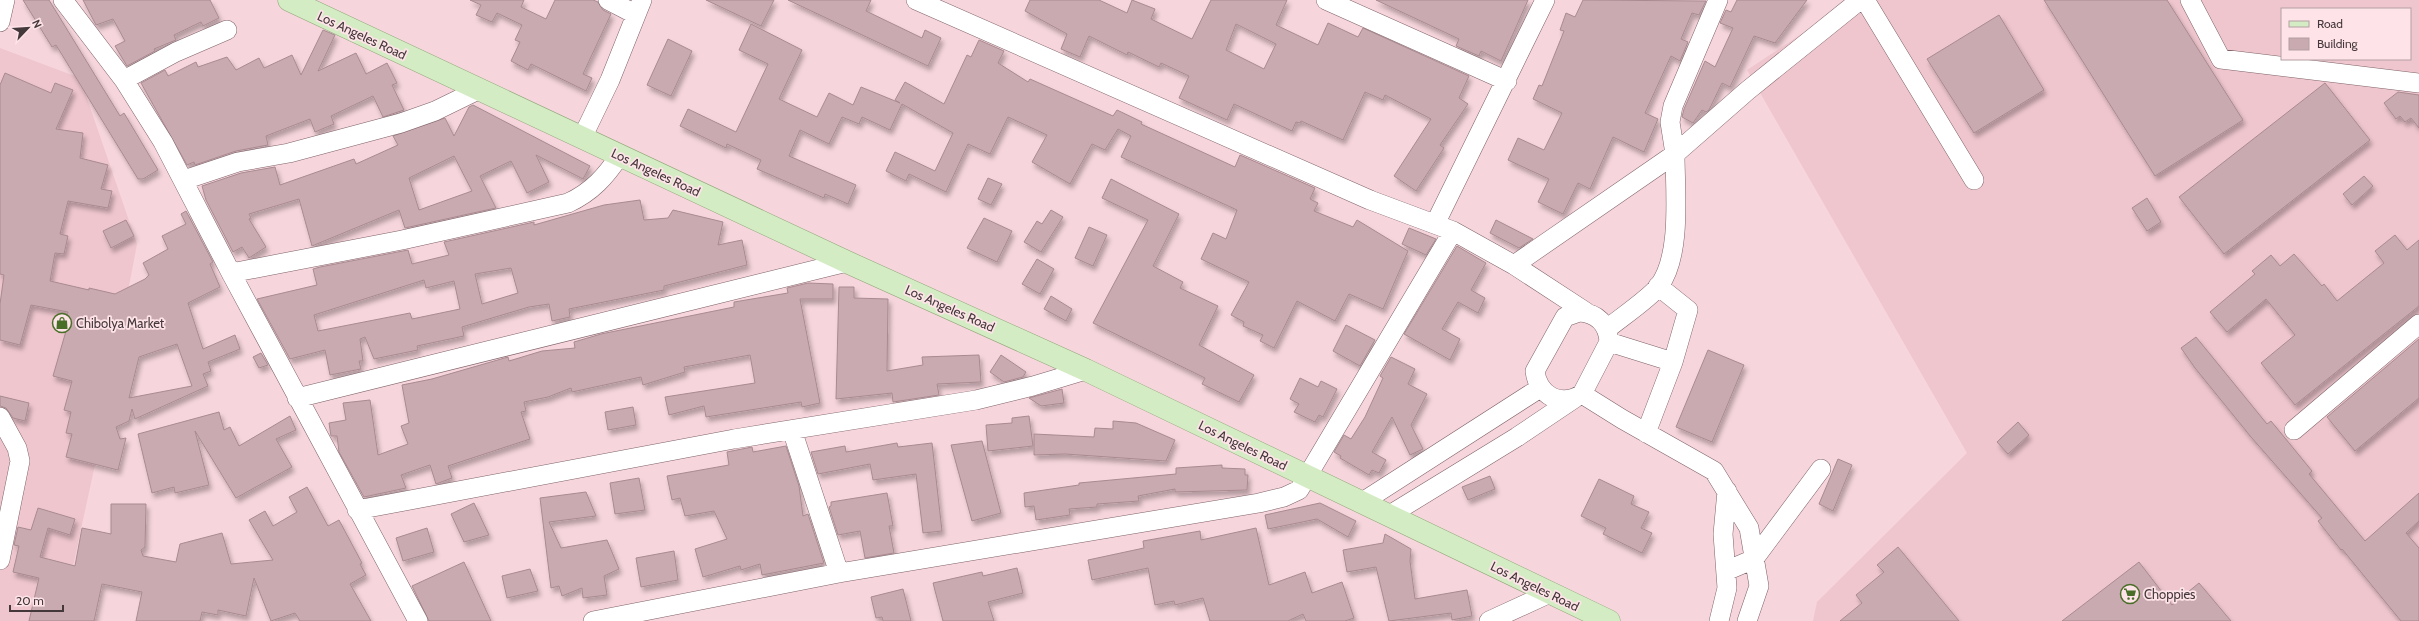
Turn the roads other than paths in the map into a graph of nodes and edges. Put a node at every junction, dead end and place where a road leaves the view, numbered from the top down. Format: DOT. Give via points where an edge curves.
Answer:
graph roads {
  1 [pos="5,0"];
  2 [pos="63,0"];
  3 [pos="288,0"];
  4 [pos="608,0"];
  5 [pos="916,0"];
  6 [pos="1326,0"];
  7 [pos="1545,0"];
  8 [pos="1718,0"];
  9 [pos="1860,0"];
  10 [pos="1865,0"];
  11 [pos="2190,0"];
  12 [pos="638,7"];
  13 [pos="0,22"];
  14 [pos="227,30"];
  15 [pos="124,80"];
  16 [pos="1507,81"];
  17 [pos="2419,83"];
  18 [pos="478,90"];
  19 [pos="582,138"];
  20 [pos="1675,154"];
  21 [pos="620,155"];
  22 [pos="184,180"];
  23 [pos="1974,180"];
  24 [pos="1435,224"];
  25 [pos="1453,231"];
  26 [pos="847,262"];
  27 [pos="1514,264"];
  28 [pos="231,273"];
  29 [pos="1658,286"];
  30 [pos="1552,290"];
  31 [pos="1586,312"];
  32 [pos="1565,317"];
  33 [pos="2419,324"];
  34 [pos="1608,336"];
  35 [pos="1673,362"];
  36 [pos="1086,370"];
  37 [pos="1540,388"];
  38 [pos="1578,396"];
  39 [pos="297,398"];
  40 [pos="0,417"];
  41 [pos="792,430"];
  42 [pos="2294,430"];
  43 [pos="1646,433"];
  44 [pos="1821,469"];
  45 [pos="1308,476"];
  46 [pos="1727,492"];
  47 [pos="1362,503"];
  48 [pos="358,510"];
  49 [pos="1388,516"];
  50 [pos="1754,559"];
  51 [pos="0,560"];
  52 [pos="1726,571"];
  53 [pos="839,573"];
  54 [pos="1550,593"];
  55 [pos="418,621"];
  56 [pos="593,621"];
  57 [pos="1489,621"];
  58 [pos="1608,621"];
  59 [pos="1719,621"];
  60 [pos="1747,621"];
  1 -- 13 [label="street"];
  2 -- 15 [label="street"];
  3 -- 18 [label="main road, Los Angeles Road"];
  4 -- 12 [label="street"];
  5 -- 24 [label="street" via="1370,200"];
  6 -- 16 [label="street"];
  7 -- 16 [label="street"];
  8 -- 20 [label="street" via="1673,106 1670,122"];
  9 -- 20 [label="street" via="1746,91"];
  10 -- 23 [label="street"];
  11 -- 17 [label="street" via="2221,59"];
  12 -- 19 [label="street" via="610,80"];
  14 -- 15 [label="street" via="176,52"];
  15 -- 22 [label="street"];
  16 -- 24 [label="street"];
  18 -- 19 [label="main road, Los Angeles Road"];
  18 -- 22 [label="street" via="435,111 401,123 289,153 238,162"];
  19 -- 21 [label="main road, Los Angeles Road"];
  20 -- 27 [label="street"];
  20 -- 29 [label="street" via="1675,217 1670,262"];
  21 -- 26 [label="main road, Los Angeles Road"];
  21 -- 28 [label="street" via="601,181 583,196 568,202 402,240"];
  22 -- 28 [label="street"];
  24 -- 25 [label="street"];
  25 -- 27 [label="street"];
  25 -- 45 [label="street"];
  26 -- 36 [label="main road, Los Angeles Road"];
  26 -- 39 [label="street"];
  27 -- 30 [label="street"];
  28 -- 39 [label="street"];
  29 -- 34 [label="street"];
  29 -- 35 [label="street" via="1688,310"];
  30 -- 31 [label="street"];
  30 -- 32 [label="street"];
  31 -- 32 [label="street" via="1572,313"];
  31 -- 34 [label="street" via="1599,319"];
  32 -- 37 [label="street" via="1535,371"];
  33 -- 42 [label="street"];
  34 -- 35 [label="street"];
  34 -- 38 [label="street"];
  35 -- 43 [label="street"];
  36 -- 41 [label="street" via="976,400"];
  36 -- 45 [label="main road, Los Angeles Road"];
  37 -- 38 [label="street" via="1553,398 1561,400"];
  37 -- 47 [label="street"];
  38 -- 43 [label="street"];
  38 -- 49 [label="street" via="1517,437"];
  39 -- 48 [label="street"];
  40 -- 51 [label="street" via="17,448 20,461"];
  41 -- 48 [label="street"];
  41 -- 53 [label="street"];
  43 -- 46 [label="street" via="1714,470"];
  44 -- 50 [label="street"];
  45 -- 47 [label="main road, Los Angeles Road"];
  45 -- 53 [label="street" via="1300,490 1259,503"];
  46 -- 50 [label="street" via="1749,528"];
  46 -- 52 [label="street" via="1723,534"];
  47 -- 49 [label="main road, Los Angeles Road"];
  48 -- 55 [label="street"];
  49 -- 54 [label="main road, Los Angeles Road"];
  50 -- 52 [label="street"];
  50 -- 60 [label="street" via="1759,586"];
  52 -- 59 [label="street" via="1728,588"];
  53 -- 56 [label="street"];
  54 -- 57 [label="street"];
  54 -- 58 [label="main road, Los Angeles Road"];
}
